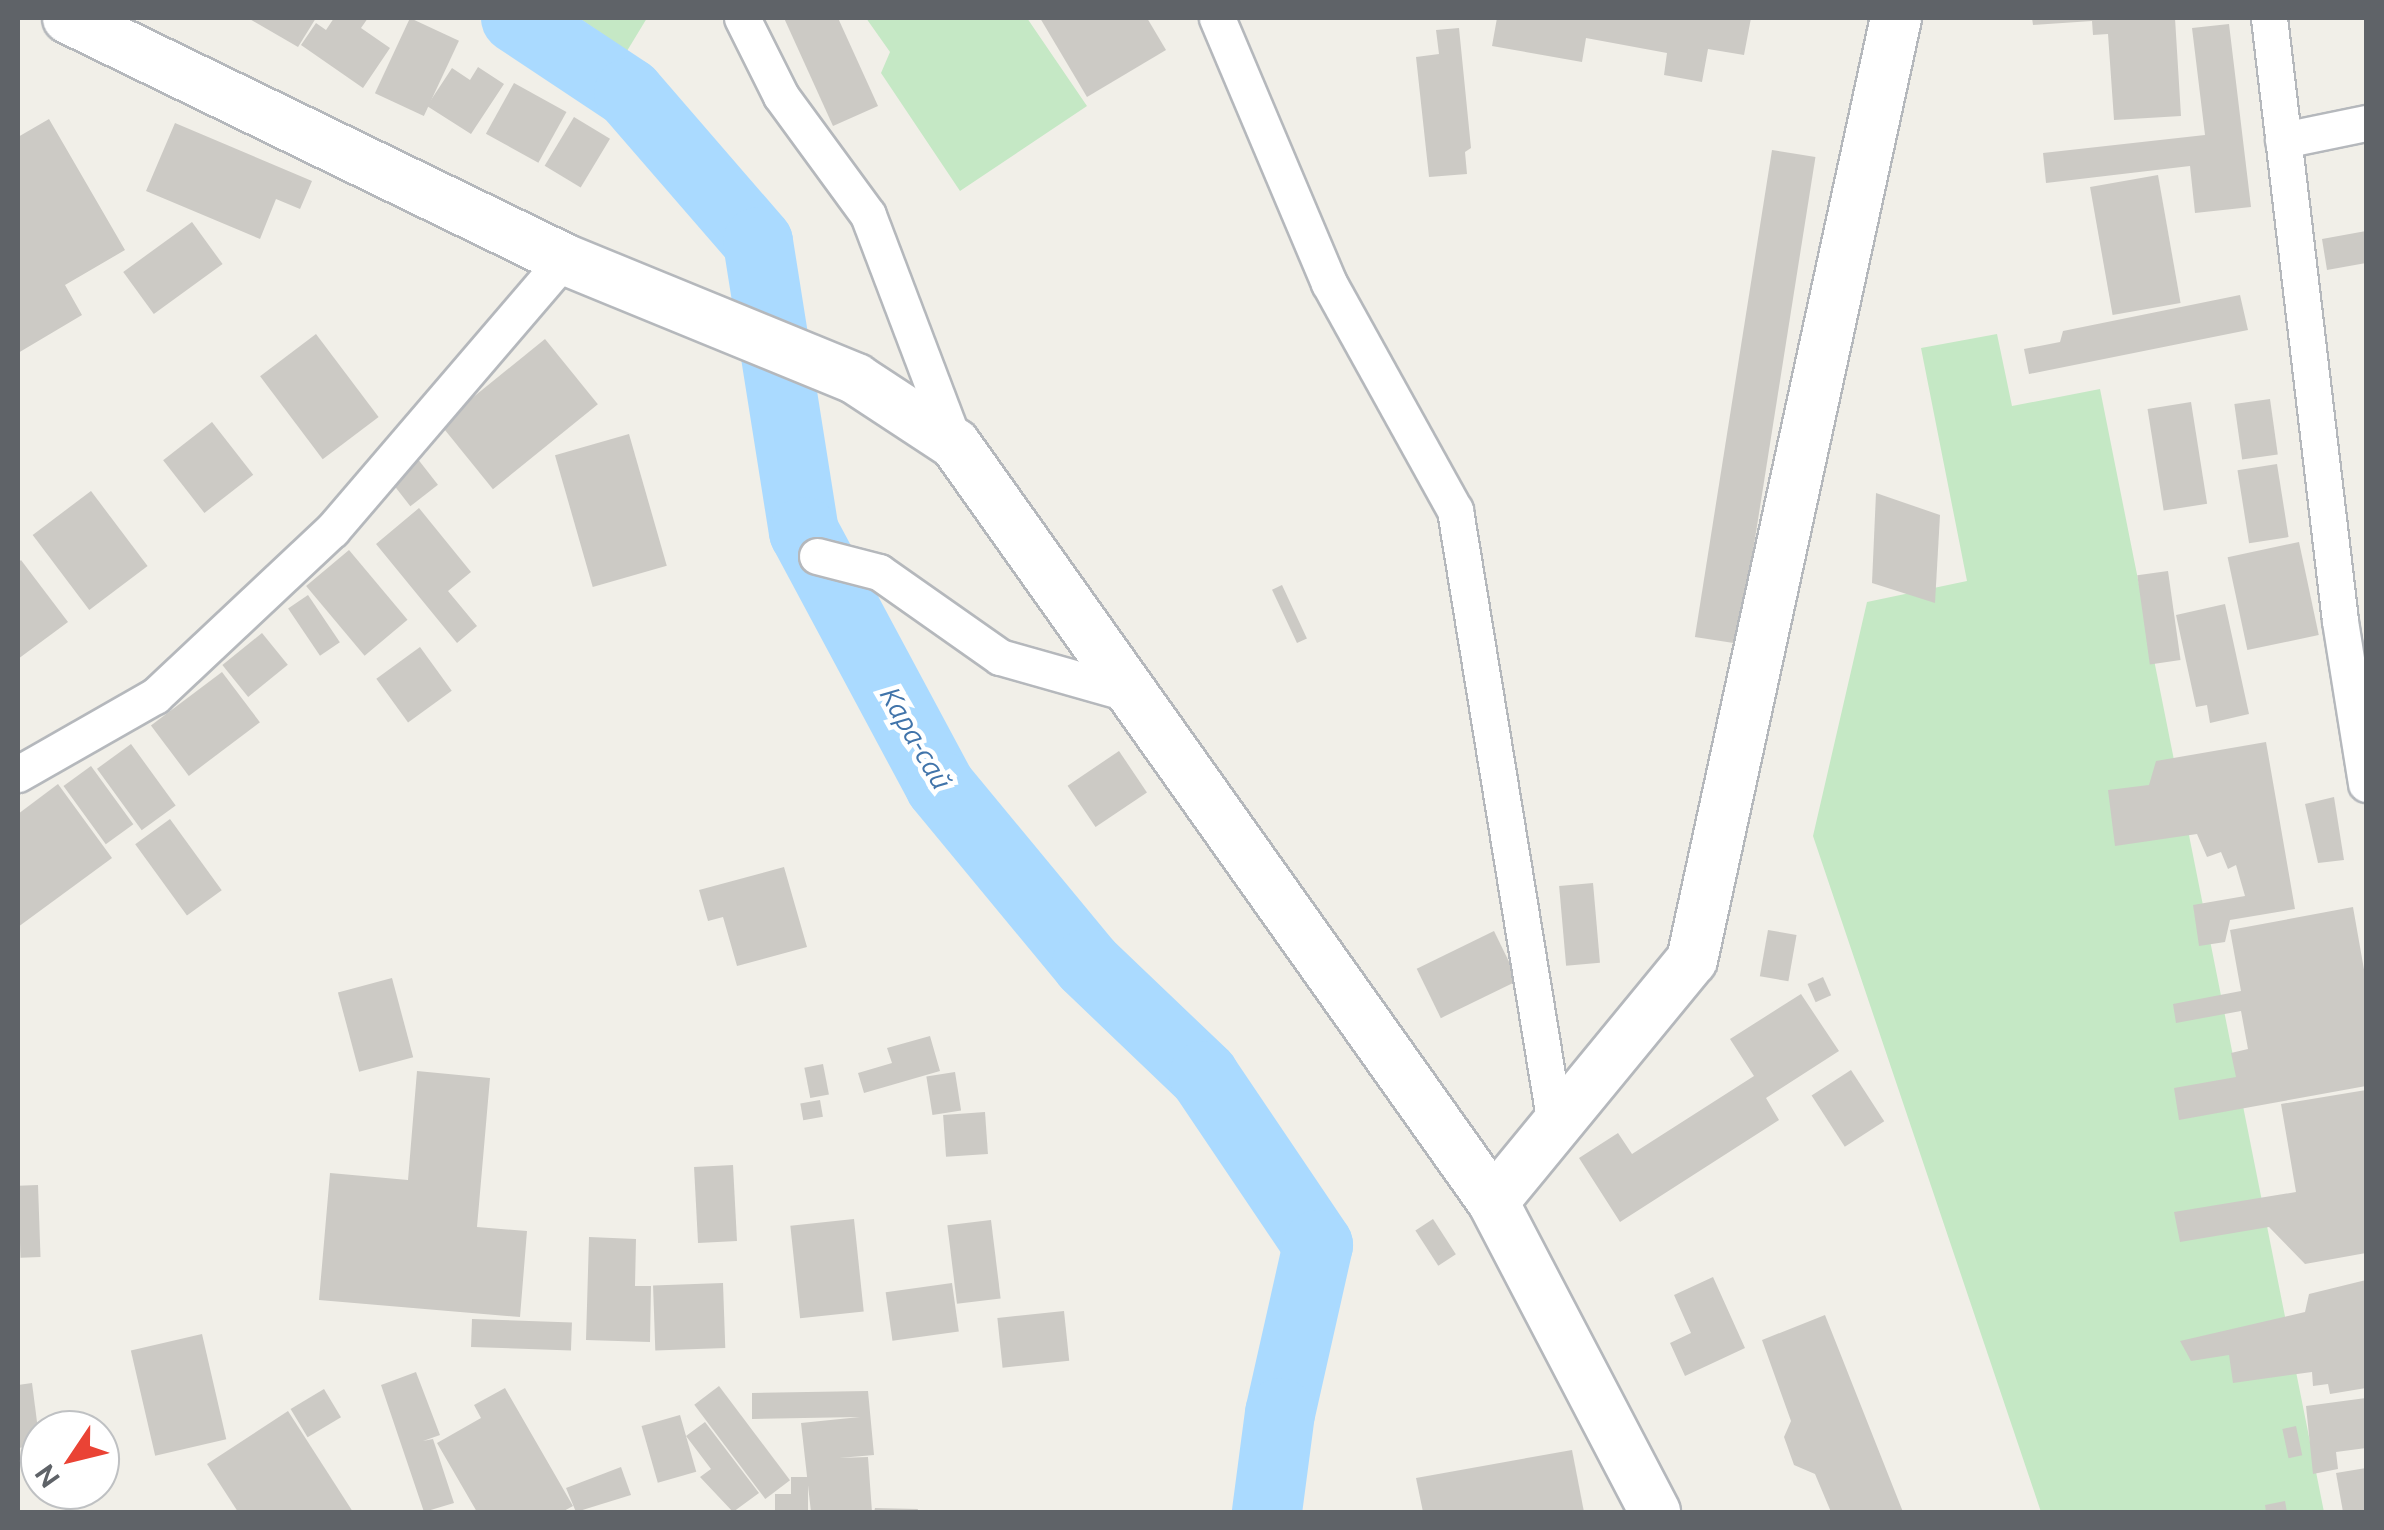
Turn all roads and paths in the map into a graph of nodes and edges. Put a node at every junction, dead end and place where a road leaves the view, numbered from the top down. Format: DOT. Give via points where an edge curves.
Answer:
graph roads {
  1 [pos="68,18"];
  2 [pos="742,18"];
  3 [pos="1217,18"];
  4 [pos="1896,18"];
  5 [pos="2269,18"];
  6 [pos="2366,123"];
  7 [pos="2284,140"];
  8 [pos="564,259"];
  9 [pos="956,444"];
  10 [pos="817,556"];
  11 [pos="2353,619"];
  12 [pos="1134,696"];
  13 [pos="18,774"];
  14 [pos="2366,784"];
  15 [pos="1554,1124"];
  16 [pos="1493,1202"];
  17 [pos="1655,1512"];
  1 -- 8 [label="main road"];
  2 -- 9 [label="street" via="781,96 868,215"];
  3 -- 15 [label="street" via="1329,284 1455,510"];
  4 -- 15 [label="main road" via="1692,960"];
  5 -- 7 [label="street"];
  6 -- 7 [label="street"];
  7 -- 11 [label="street"];
  8 -- 9 [label="main road" via="856,379"];
  8 -- 13 [label="street" via="318,543 155,696"];
  9 -- 12 [label="main road"];
  10 -- 12 [label="street" via="879,572 1000,657"];
  11 -- 14 [label="street"];
  12 -- 16 [label="main road"];
  15 -- 16 [label="main road"];
  16 -- 17 [label="main road"];
}
